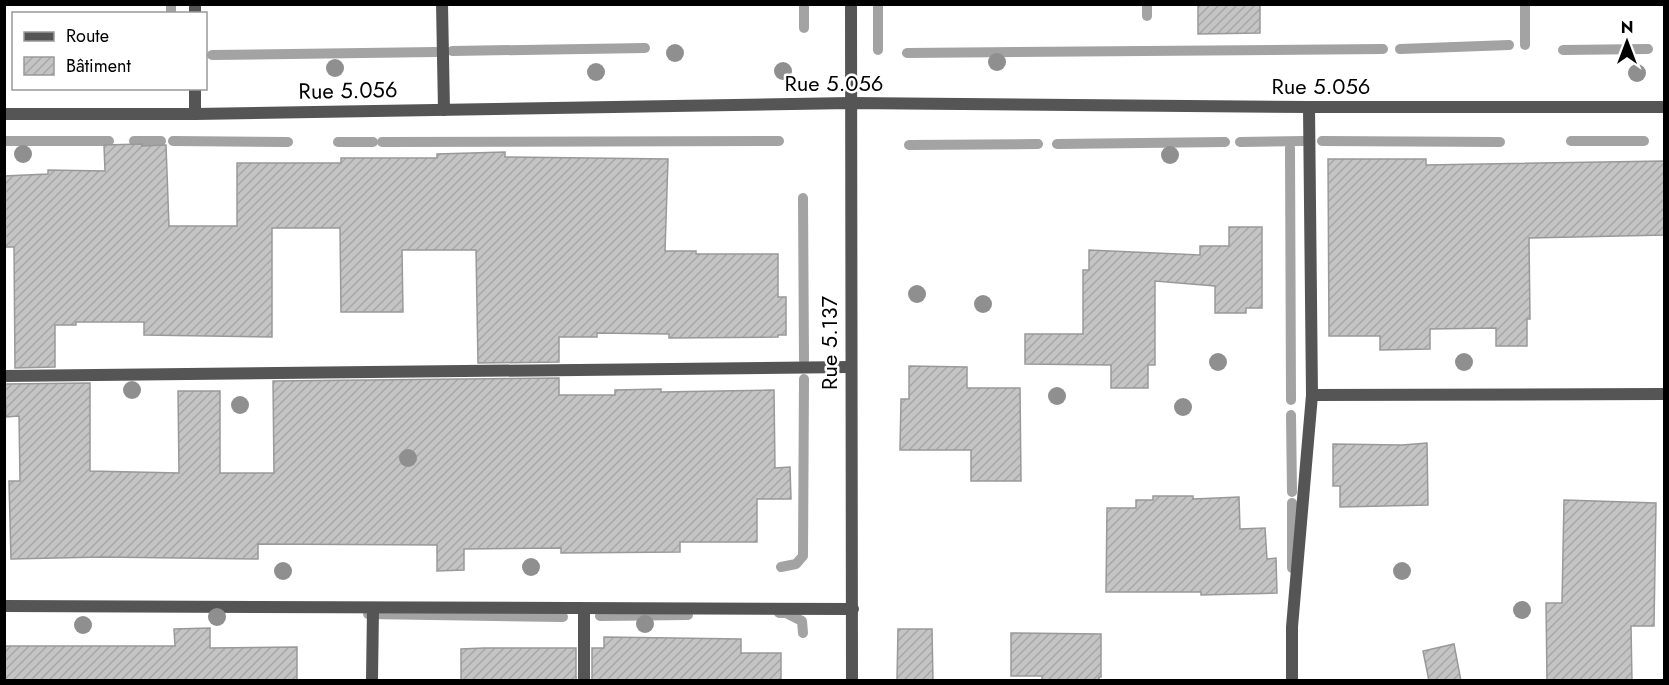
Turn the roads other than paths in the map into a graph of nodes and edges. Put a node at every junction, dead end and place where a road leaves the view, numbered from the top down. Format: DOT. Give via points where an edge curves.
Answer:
graph roads {
  1 [pos="442,4"];
  2 [pos="851,4"];
  3 [pos="195,90"];
  4 [pos="850,103"];
  5 [pos="1309,107"];
  6 [pos="1665,107"];
  7 [pos="444,110"];
  8 [pos="4,114"];
  9 [pos="195,114"];
  10 [pos="850,367"];
  11 [pos="4,376"];
  12 [pos="1665,394"];
  13 [pos="1312,395"];
  14 [pos="4,606"];
  15 [pos="373,608"];
  16 [pos="584,609"];
  17 [pos="853,609"];
  18 [pos="372,681"];
  19 [pos="584,681"];
  20 [pos="852,681"];
  21 [pos="1292,681"];
  1 -- 7 [label="street"];
  2 -- 4 [label="street, Rue 5.137"];
  3 -- 9 [label="street"];
  4 -- 5 [label="street, Rue 5.056"];
  4 -- 7 [label="street, Rue 5.056"];
  4 -- 10 [label="street, Rue 5.137"];
  5 -- 6 [label="street, Rue 5.056"];
  5 -- 13 [label="street"];
  7 -- 9 [label="street, Rue 5.056"];
  8 -- 9 [label="street, Rue 5.056"];
  10 -- 11 [label="street"];
  10 -- 17 [label="street, Rue 5.137"];
  12 -- 13 [label="street"];
  13 -- 21 [label="street" via="1292,627"];
  14 -- 15 [label="street"];
  15 -- 16 [label="street"];
  15 -- 18 [label="street"];
  16 -- 17 [label="street"];
  16 -- 19 [label="street"];
  17 -- 20 [label="street, Rue 5.137"];
}
